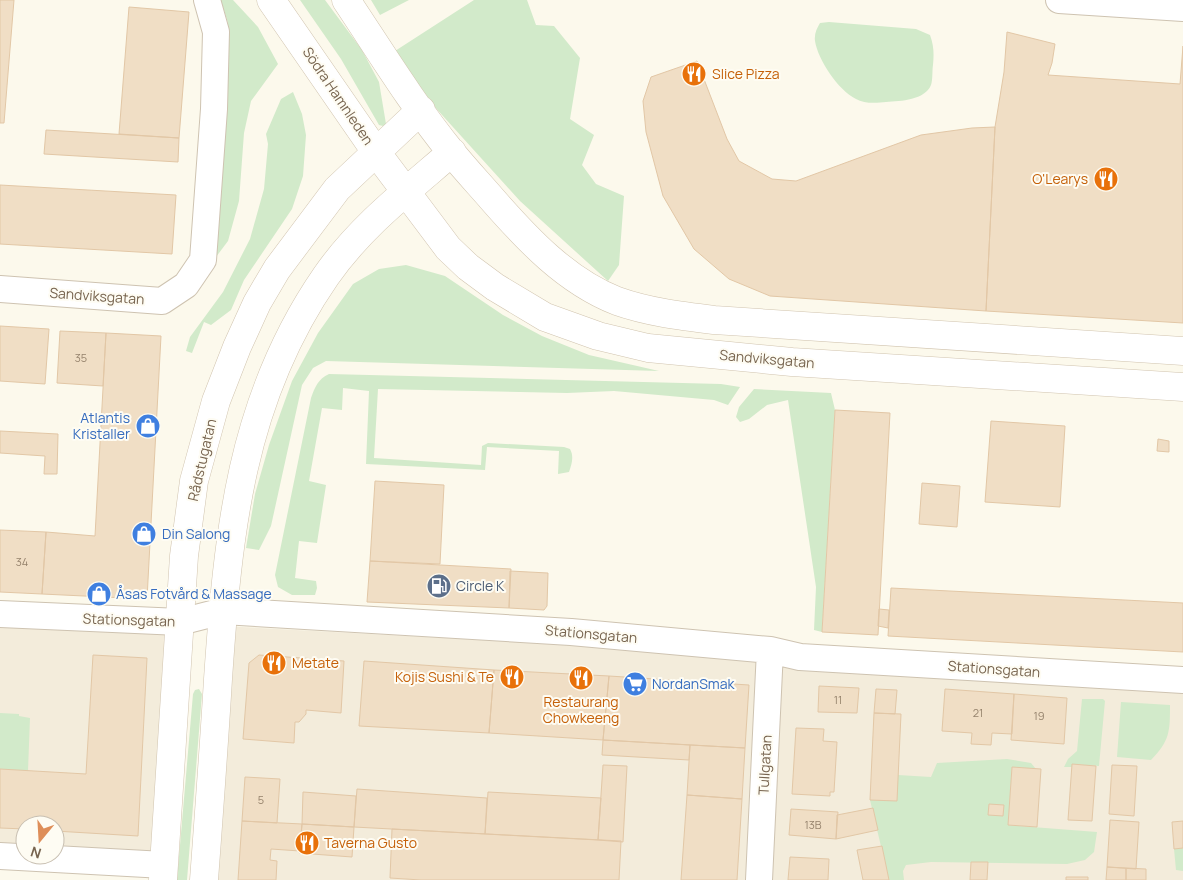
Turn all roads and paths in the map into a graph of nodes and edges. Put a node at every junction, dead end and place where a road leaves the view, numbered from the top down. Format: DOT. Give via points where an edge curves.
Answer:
graph roads {
  1 [pos="207,0"];
  2 [pos="271,0"];
  3 [pos="346,0"];
  4 [pos="1059,0"];
  5 [pos="1183,8"];
  6 [pos="421,110"];
  7 [pos="376,152"];
  8 [pos="452,152"];
  9 [pos="406,192"];
  10 [pos="0,289"];
  11 [pos="1183,351"];
  12 [pos="1183,386"];
  13 [pos="223,611"];
  14 [pos="0,614"];
  15 [pos="180,622"];
  16 [pos="770,650"];
  17 [pos="1183,680"];
  18 [pos="0,856"];
  19 [pos="164,873"];
  20 [pos="204,880"];
  21 [pos="759,880"];
  1 -- 10 [label="street, Sandviksgatan" via="216,32 211,147 203,260 188,282 162,301"];
  2 -- 7 [label="main road, Södra Hamnleden"];
  3 -- 6 [label="main road"];
  4 -- 5 [label="street"];
  6 -- 7 [label="main road, Rådstugatan"];
  6 -- 8 [label="main road"];
  7 -- 9 [label="main road, Södra Hamnleden"];
  7 -- 15 [label="main road, Rådstugatan" via="337,189 288,254 257,303 237,347 216,401 194,481 184,556"];
  8 -- 9 [label="main road"];
  8 -- 11 [label="main road" via="515,225 558,266 599,292 640,308 714,320"];
  9 -- 12 [label="main road, Sandviksgatan" via="448,248 495,288 545,317 598,336 648,348 792,362"];
  9 -- 13 [label="main road" via="365,228 326,275 298,320 276,368 257,416 242,468"];
  13 -- 15 [label="street, Stationsgatan"];
  13 -- 16 [label="street, Stationsgatan" via="571,632"];
  13 -- 20 [label="main road"];
  14 -- 15 [label="street, Stationsgatan"];
  15 -- 19 [label="main road, Rådstugatan"];
  16 -- 17 [label="street, Stationsgatan" via="800,656"];
  16 -- 21 [label="street, Tullgatan"];
  18 -- 19 [label="street"];
}
